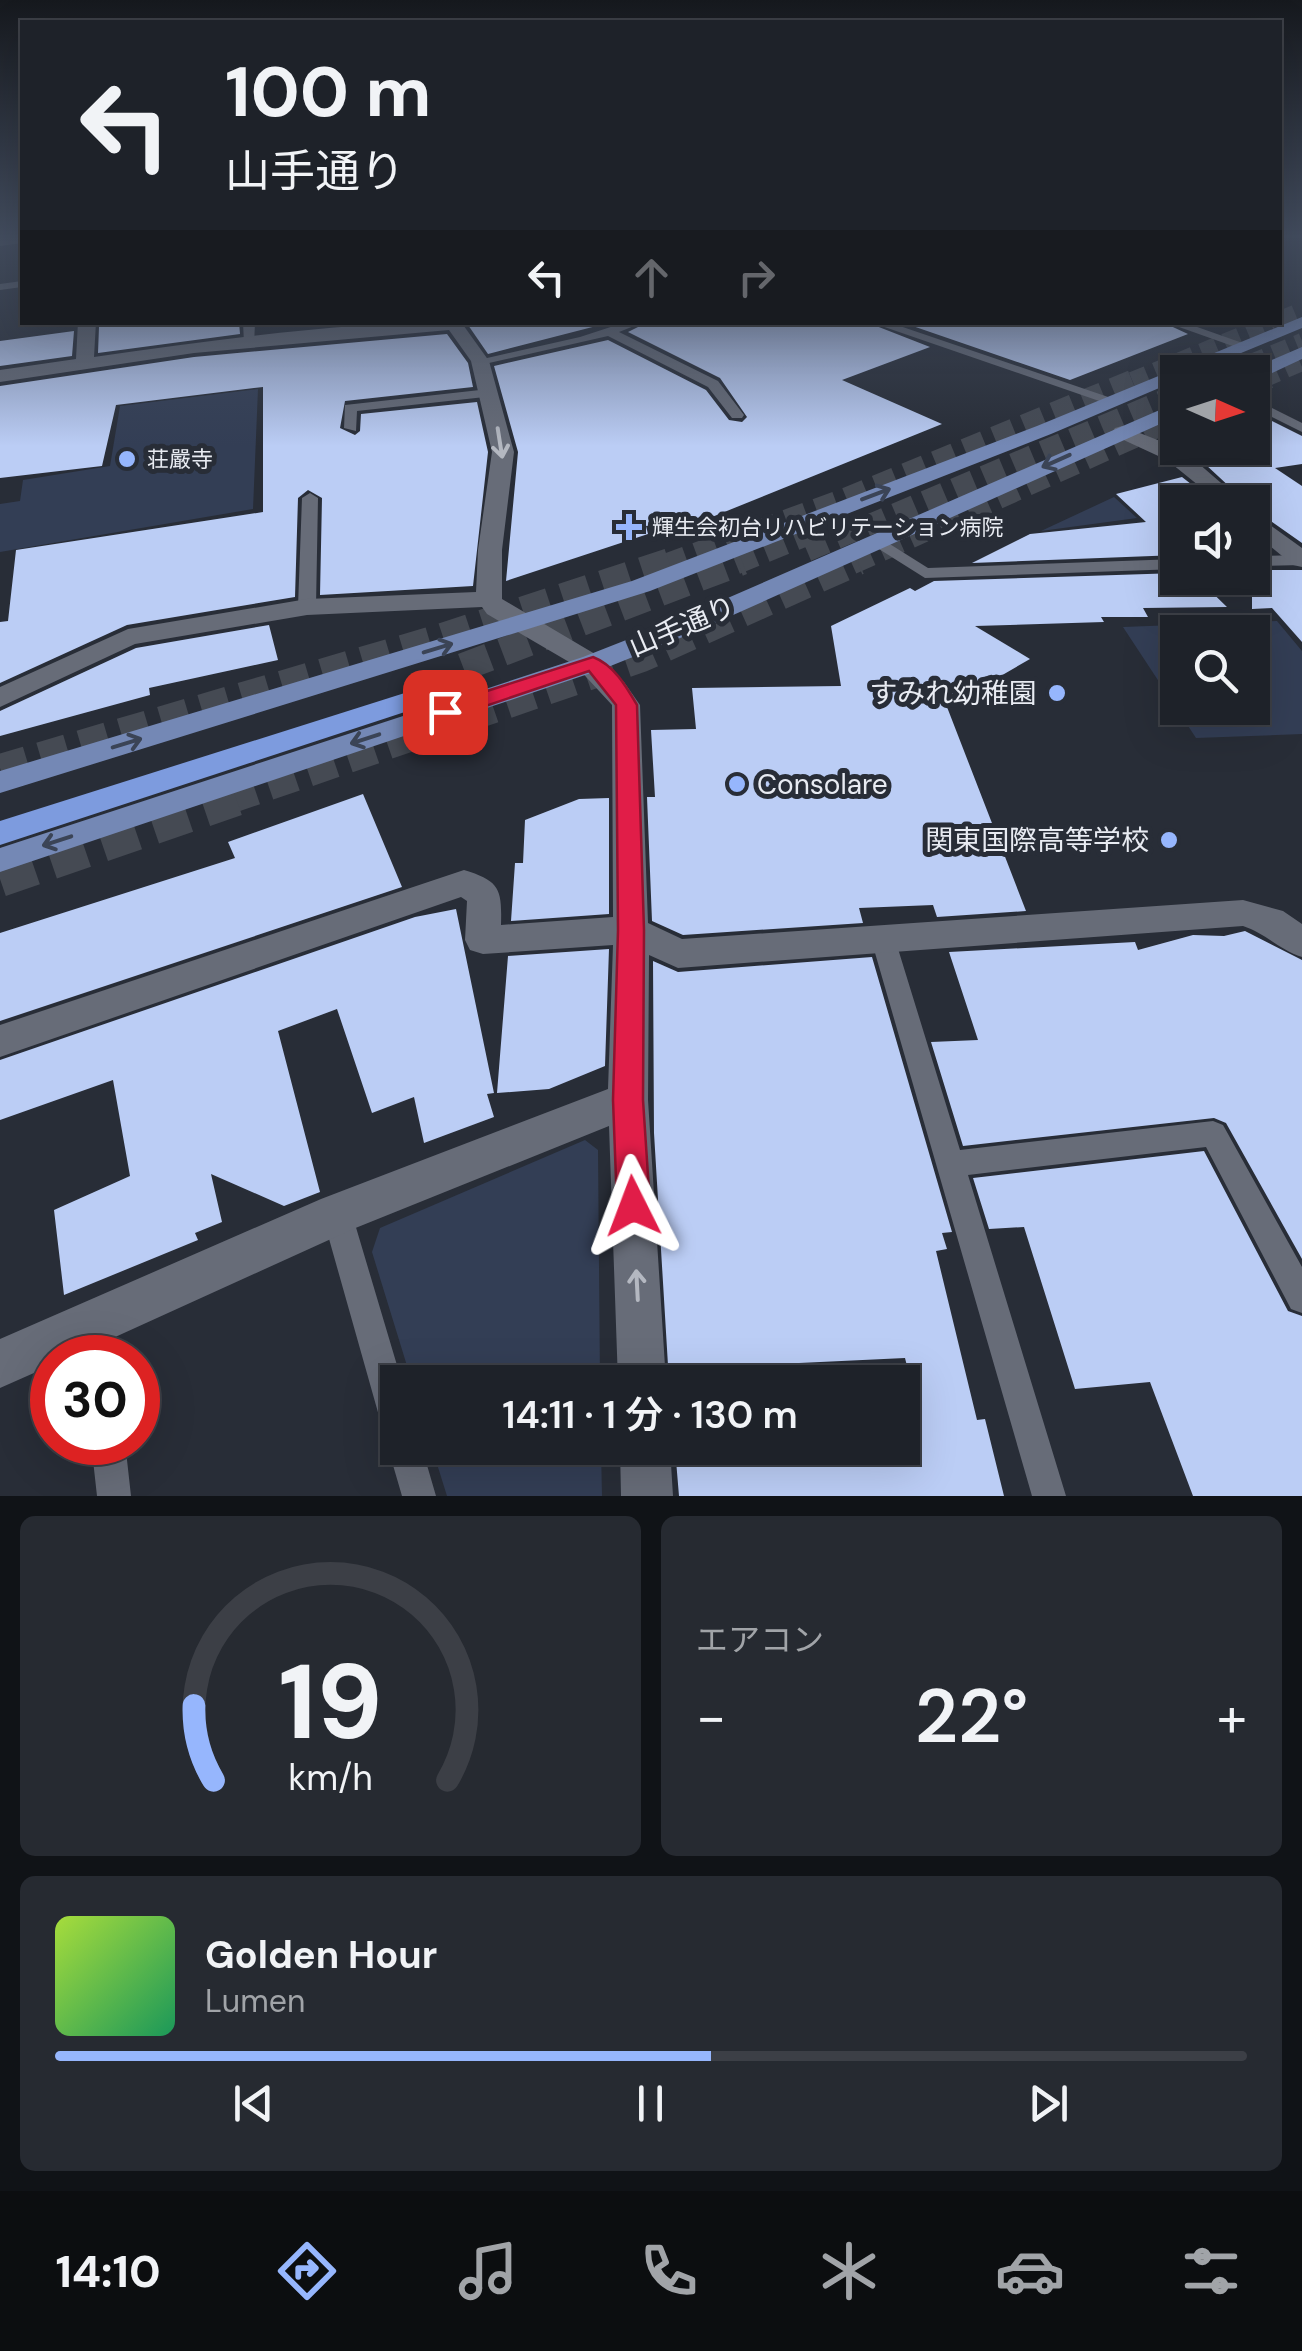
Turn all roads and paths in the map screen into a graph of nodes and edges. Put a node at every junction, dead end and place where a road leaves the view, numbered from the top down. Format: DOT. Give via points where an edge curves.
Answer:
graph roads {
  1 [pos="1302,322"];
  2 [pos="88,325"];
  3 [pos="249,325"];
  4 [pos="432,325"];
  5 [pos="453,325"];
  6 [pos="630,325"];
  7 [pos="884,325"];
  8 [pos="1179,325"];
  9 [pos="610,332"];
  10 [pos="250,343"];
  11 [pos="1245,346"];
  12 [pos="1302,353"];
  13 [pos="1223,355"];
  14 [pos="85,361"];
  15 [pos="480,361"];
  16 [pos="1270,367"];
  17 [pos="0,376"];
  18 [pos="1160,380"];
  19 [pos="489,393"];
  20 [pos="1110,400"];
  21 [pos="1270,411"];
  22 [pos="737,415"];
  23 [pos="1160,416"];
  24 [pos="350,428"];
  25 [pos="1302,428"];
  26 [pos="1122,432"];
  27 [pos="1211,485"];
  28 [pos="310,498"];
  29 [pos="1270,534"];
  30 [pos="877,542"];
  31 [pos="1302,560"];
  32 [pos="1270,561"];
  33 [pos="1160,565"];
  34 [pos="489,599"];
  35 [pos="307,607"];
  36 [pos="523,622"];
  37 [pos="593,663"];
  38 [pos="0,698"];
  39 [pos="0,782"];
  40 [pos="0,816"];
  41 [pos="0,833"];
  42 [pos="0,860"];
  43 [pos="631,930"];
  44 [pos="882,939"];
  45 [pos="1302,943"];
  46 [pos="0,1041"];
  47 [pos="628,1100"];
  48 [pos="950,1164"];
  49 [pos="337,1214"];
  50 [pos="1302,1298"];
  51 [pos="106,1335"];
  52 [pos="30,1356"];
  53 [pos="0,1364"];
  54 [pos="381,1365"];
  55 [pos="641,1365"];
  56 [pos="111,1465"];
  57 [pos="410,1465"];
  58 [pos="646,1465"];
  59 [pos="114,1496"];
  60 [pos="419,1496"];
  61 [pos="647,1496"];
  62 [pos="1049,1496"];
  1 -- 11 [label="main road, 山手通り"];
  2 -- 14 [label="street"];
  3 -- 10 [label="lane"];
  4 -- 10 [label="street"];
  5 -- 15 [label="street"];
  6 -- 9 [label="lane"];
  7 -- 20 [label="lane"];
  8 -- 11 [label="lane"];
  9 -- 15 [label="lane"];
  9 -- 22 [label="lane" via="713,384"];
  10 -- 14 [label="street"];
  11 -- 13 [label="main road, 山手通り"];
  12 -- 16 [label="main road"];
  14 -- 17 [label="street"];
  15 -- 19 [label="street"];
  18 -- 20 [label="main road, 山手通り"];
  19 -- 24 [label="lane" via="350,408"];
  19 -- 34 [label="street, one-way" via="503,452"];
  36 -- 20 [label="main road, 山手通り, one-way" via="640,586"];
  21 -- 25 [label="lane"];
  23 -- 26 [label="main road, 山手通り"];
  26 -- 27 [label="street" via="1175,455"];
  26 -- 30 [label="main road, 山手通り, one-way"];
  28 -- 35 [label="lane"];
  29 -- 31 [label="street"];
  30 -- 33 [label="lane" via="925,572"];
  30 -- 37 [label="main road, 山手通り"];
  31 -- 32 [label="lane"];
  34 -- 35 [label="street"];
  34 -- 36 [label="street"];
  35 -- 38 [label="street" via="128,636"];
  36 -- 37 [label="street"];
  39 -- 36 [label="main road, 山手通り, one-way"];
  37 -- 42 [label="main road, 山手通り, one-way"];
  37 -- 43 [label="street" via="626,705"];
  40 -- 41 [label="highway" via="467,674"];
  43 -- 44 [label="street" via="678,954"];
  43 -- 46 [label="street" via="483,940 484,895 464,883"];
  43 -- 47 [label="street"];
  44 -- 45 [label="street" via="1242,913 1271,921"];
  44 -- 48 [label="lane"];
  47 -- 49 [label="street"];
  55 -- 47 [label="street, one-way"];
  48 -- 50 [label="lane" via="1213,1134"];
  48 -- 62 [label="lane"];
  49 -- 51 [label="street"];
  49 -- 54 [label="lane"];
  52 -- 53 [label="street"];
  56 -- 59 [label="lane"];
  57 -- 60 [label="lane"];
  58 -- 61 [label="street"];
}
